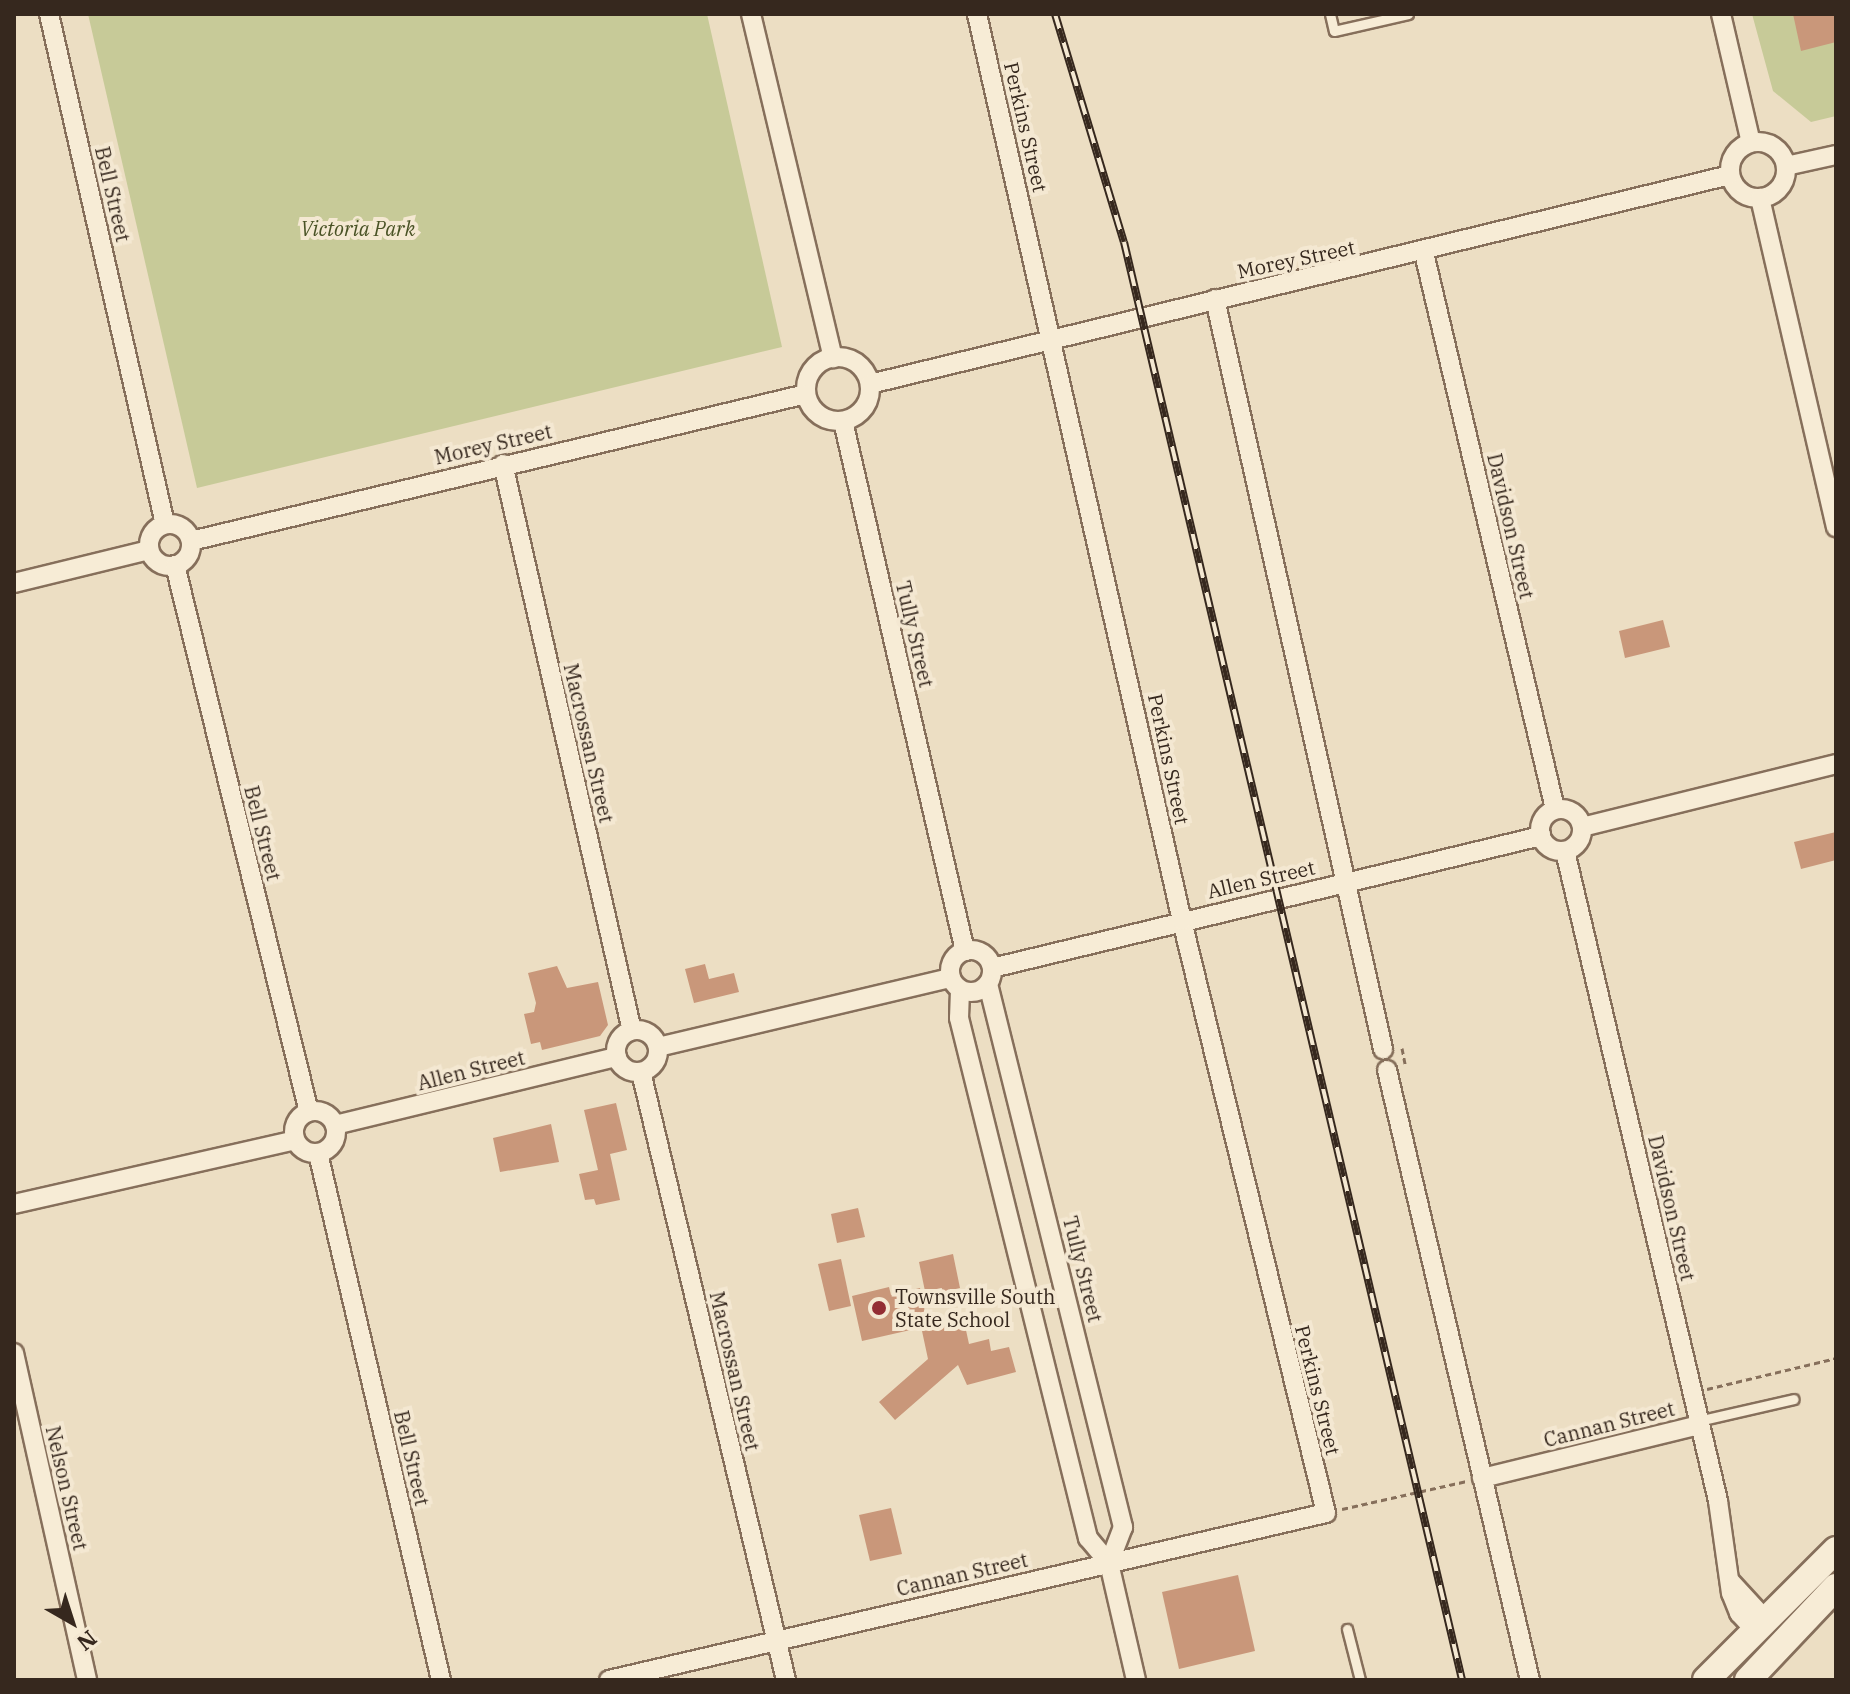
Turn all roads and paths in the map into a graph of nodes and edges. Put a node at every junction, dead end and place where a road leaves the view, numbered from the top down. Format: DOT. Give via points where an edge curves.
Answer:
graph roads {
  1 [pos="49,14"];
  2 [pos="751,14"];
  3 [pos="977,14"];
  4 [pos="1330,14"];
  5 [pos="1408,14"];
  6 [pos="1721,14"];
  7 [pos="1751,143"];
  8 [pos="1836,155"];
  9 [pos="1786,166"];
  10 [pos="1730,175"];
  11 [pos="1760,198"];
  12 [pos="1424,253"];
  13 [pos="1215,299"];
  14 [pos="1054,339"];
  15 [pos="833,358"];
  16 [pos="870,384"];
  17 [pos="806,394"];
  18 [pos="843,421"];
  19 [pos="503,464"];
  20 [pos="165,524"];
  21 [pos="1836,527"];
  22 [pos="191,541"];
  23 [pos="149,550"];
  24 [pos="175,565"];
  25 [pos="14,583"];
  26 [pos="1836,764"];
  27 [pos="1555,809"];
  28 [pos="1582,827"];
  29 [pos="1541,836"];
  30 [pos="1565,851"];
  31 [pos="1342,883"];
  32 [pos="1182,921"];
  33 [pos="965,951"];
  34 [pos="990,976"];
  35 [pos="956,984"];
  36 [pos="632,1031"];
  37 [pos="658,1047"];
  38 [pos="1383,1049"];
  39 [pos="617,1057"];
  40 [pos="1387,1070"];
  41 [pos="641,1072"];
  42 [pos="309,1112"];
  43 [pos="335,1125"];
  44 [pos="295,1140"];
  45 [pos="318,1153"];
  46 [pos="14,1204"];
  47 [pos="14,1353"];
  48 [pos="1836,1358"];
  49 [pos="1693,1392"];
  50 [pos="1794,1399"];
  51 [pos="1698,1423"];
  52 [pos="1482,1478"];
  53 [pos="1326,1513"];
  54 [pos="1836,1550"];
  55 [pos="1109,1563"];
  56 [pos="1836,1587"];
  57 [pos="1761,1625"];
  58 [pos="1347,1629"];
  59 [pos="776,1640"];
  60 [pos="1780,1646"];
  61 [pos="87,1680"];
  62 [pos="441,1680"];
  63 [pos="609,1680"];
  64 [pos="786,1680"];
  65 [pos="1136,1680"];
  66 [pos="1360,1680"];
  67 [pos="1530,1680"];
  68 [pos="1706,1680"];
  69 [pos="1748,1680"];
  1 -- 20 [label="street, Bell Street"];
  2 -- 15 [label="street"];
  3 -- 14 [label="street, Perkins Street"];
  4 -- 5 [label="lane" via="1334,31"];
  6 -- 7 [label="street"];
  7 -- 9 [label="street" via="1774,146"];
  7 -- 10 [label="street" via="1732,158"];
  8 -- 9 [label="street"];
  9 -- 11 [label="street" via="1780,188"];
  10 -- 11 [label="street" via="1737,189"];
  10 -- 12 [label="street, Morey Street"];
  11 -- 21 [label="street"];
  12 -- 13 [label="street, Morey Street"];
  12 -- 27 [label="street, Davidson Street"];
  13 -- 14 [label="street, Morey Street"];
  13 -- 31 [label="street"];
  14 -- 16 [label="street, Morey Street"];
  14 -- 32 [label="street, Perkins Street"];
  15 -- 16 [label="street" via="853,361"];
  15 -- 17 [label="street" via="815,367"];
  16 -- 18 [label="street" via="867,404"];
  17 -- 18 [label="street" via="824,418"];
  17 -- 19 [label="street, Morey Street"];
  18 -- 33 [label="street, Tully Street"];
  19 -- 22 [label="street, Morey Street"];
  19 -- 36 [label="street, Macrossan Street"];
  20 -- 22 [label="street" via="182,527"];
  20 -- 23 [label="street" via="152,534"];
  22 -- 24 [label="street" via="188,556"];
  23 -- 24 [label="street" via="159,563"];
  23 -- 25 [label="street"];
  24 -- 42 [label="street, Bell Street"];
  26 -- 28 [label="street"];
  27 -- 28 [label="street" via="1573,812"];
  27 -- 29 [label="street" via="1542,820"];
  28 -- 30 [label="street" via="1578,843"];
  29 -- 30 [label="street" via="1550,848"];
  29 -- 31 [label="street, Allen Street"];
  30 -- 49 [label="street, Davidson Street"];
  31 -- 32 [label="street, Allen Street"];
  31 -- 38 [label="street"];
  32 -- 34 [label="street, Allen Street"];
  32 -- 53 [label="street, Perkins Street"];
  33 -- 34 [label="street" via="983,953"];
  33 -- 35 [label="street" via="956,957"];
  34 -- 35 [label="street" via="975,992"];
  34 -- 55 [label="street, Tully Street" via="1123,1527"];
  35 -- 37 [label="street"];
  35 -- 55 [label="street" via="959,1018 1088,1538"];
  36 -- 37 [label="street" via="649,1033"];
  36 -- 39 [label="street" via="619,1042"];
  37 -- 41 [label="street" via="654,1064"];
  39 -- 41 [label="street" via="626,1069"];
  39 -- 43 [label="street, Allen Street"];
  40 -- 52 [label="street"];
  41 -- 59 [label="street, Macrossan Street"];
  42 -- 43 [label="street" via="326,1114"];
  42 -- 44 [label="street" via="296,1123"];
  43 -- 45 [label="street" via="332,1145"];
  44 -- 45 [label="street" via="303,1150"];
  44 -- 46 [label="street"];
  45 -- 62 [label="street, Bell Street"];
  47 -- 61 [label="street, Nelson Street"];
  48 -- 49 [label="path"];
  49 -- 51 [label="street, Davidson Street"];
  50 -- 51 [label="lane, Cannan Street"];
  51 -- 52 [label="street, Cannan Street"];
  51 -- 57 [label="street, Davidson Street" via="1722,1521 1729,1576"];
  52 -- 53 [label="path"];
  52 -- 67 [label="street"];
  53 -- 55 [label="street, Cannan Street"];
  54 -- 57 [label="main road"];
  55 -- 59 [label="street, Cannan Street"];
  55 -- 65 [label="street"];
  56 -- 60 [label="main road"];
  57 -- 60 [label="main road"];
  57 -- 68 [label="main road"];
  58 -- 66 [label="lane"];
  59 -- 63 [label="street, Cannan Street"];
  59 -- 64 [label="street, Macrossan Street"];
  60 -- 69 [label="main road"];
}
